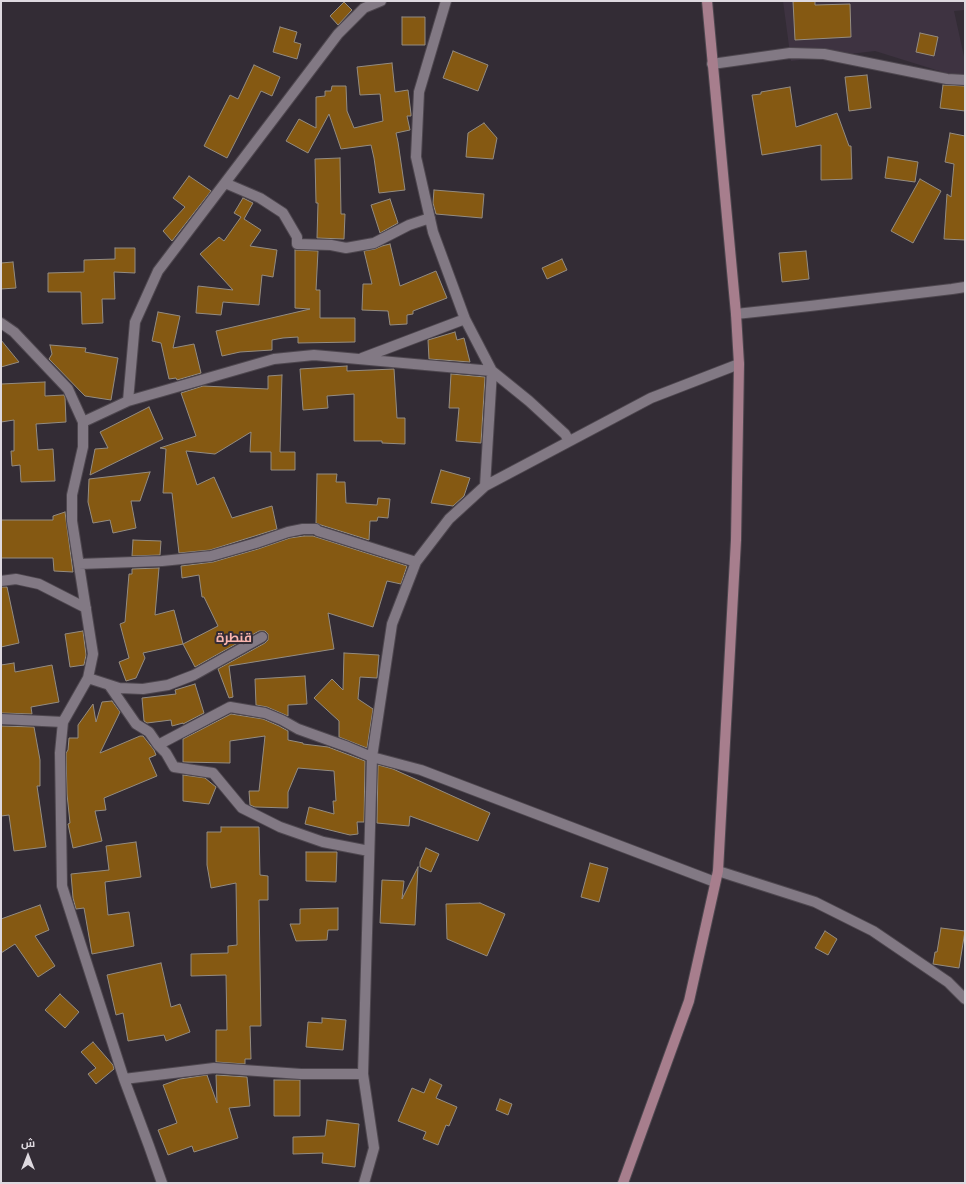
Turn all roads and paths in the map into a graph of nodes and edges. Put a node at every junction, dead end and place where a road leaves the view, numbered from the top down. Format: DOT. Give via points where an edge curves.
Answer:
graph roads {
  1 [pos="381,1"];
  2 [pos="446,1"];
  3 [pos="707,1"];
  4 [pos="712,64"];
  5 [pos="965,80"];
  6 [pos="225,183"];
  7 [pos="430,218"];
  8 [pos="965,287"];
  9 [pos="736,314"];
  10 [pos="465,319"];
  11 [pos="1,323"];
  12 [pos="358,359"];
  13 [pos="739,364"];
  14 [pos="492,371"];
  15 [pos="128,401"];
  16 [pos="83,422"];
  17 [pos="570,441"];
  18 [pos="485,486"];
  19 [pos="416,562"];
  20 [pos="79,564"];
  21 [pos="1,581"];
  22 [pos="86,608"];
  23 [pos="262,637"];
  24 [pos="88,678"];
  25 [pos="109,685"];
  26 [pos="1,719"];
  27 [pos="63,722"];
  28 [pos="158,744"];
  29 [pos="372,756"];
  30 [pos="369,851"];
  31 [pos="718,871"];
  32 [pos="715,882"];
  33 [pos="965,999"];
  34 [pos="363,1074"];
  35 [pos="124,1079"];
  36 [pos="162,1183"];
  37 [pos="364,1183"];
  38 [pos="624,1183"];
  1 -- 6 [label="street" via="364,8 338,34"];
  2 -- 7 [label="street" via="419,92 416,157"];
  3 -- 4 [label="main road"];
  4 -- 5 [label="street" via="790,53 824,54 948,79"];
  4 -- 9 [label="main road"];
  6 -- 7 [label="street" via="260,198 283,213 297,237 297,244 346,248 374,244 409,225"];
  6 -- 15 [label="street" via="158,271 135,322"];
  7 -- 10 [label="street"];
  8 -- 9 [label="street"];
  9 -- 13 [label="main road"];
  10 -- 12 [label="street"];
  10 -- 14 [label="street"];
  11 -- 16 [label="street" via="14,332 68,389"];
  12 -- 14 [label="street"];
  12 -- 15 [label="street" via="314,355 274,359"];
  13 -- 17 [label="street" via="651,398"];
  13 -- 31 [label="main road" via="736,540"];
  14 -- 17 [label="street" via="529,401"];
  14 -- 18 [label="street"];
  15 -- 16 [label="street"];
  16 -- 20 [label="street" via="83,447 72,495 72,520"];
  17 -- 18 [label="street"];
  18 -- 19 [label="street" via="448,519"];
  19 -- 20 [label="street" via="316,529 303,529 211,556 162,561"];
  19 -- 29 [label="street" via="392,624"];
  20 -- 22 [label="street"];
  21 -- 22 [label="street" via="16,579 39,584"];
  22 -- 24 [label="street" via="93,654"];
  23 -- 25 [label="street" via="194,675 168,685 143,689"];
  24 -- 25 [label="street"];
  24 -- 27 [label="street"];
  25 -- 28 [label="street" via="136,724 149,732"];
  26 -- 27 [label="street"];
  27 -- 35 [label="street" via="60,753 62,886"];
  28 -- 29 [label="street" via="230,707 265,713"];
  28 -- 30 [label="street" via="174,767 213,772 242,808 261,818 323,842"];
  29 -- 30 [label="street"];
  29 -- 32 [label="street" via="421,770"];
  30 -- 34 [label="street"];
  31 -- 32 [label="main road"];
  31 -- 33 [label="street" via="815,902 873,931 948,982"];
  32 -- 38 [label="main road" via="689,1001"];
  34 -- 35 [label="street" via="301,1074 214,1068"];
  34 -- 37 [label="street" via="374,1148"];
  35 -- 36 [label="street"];
}
